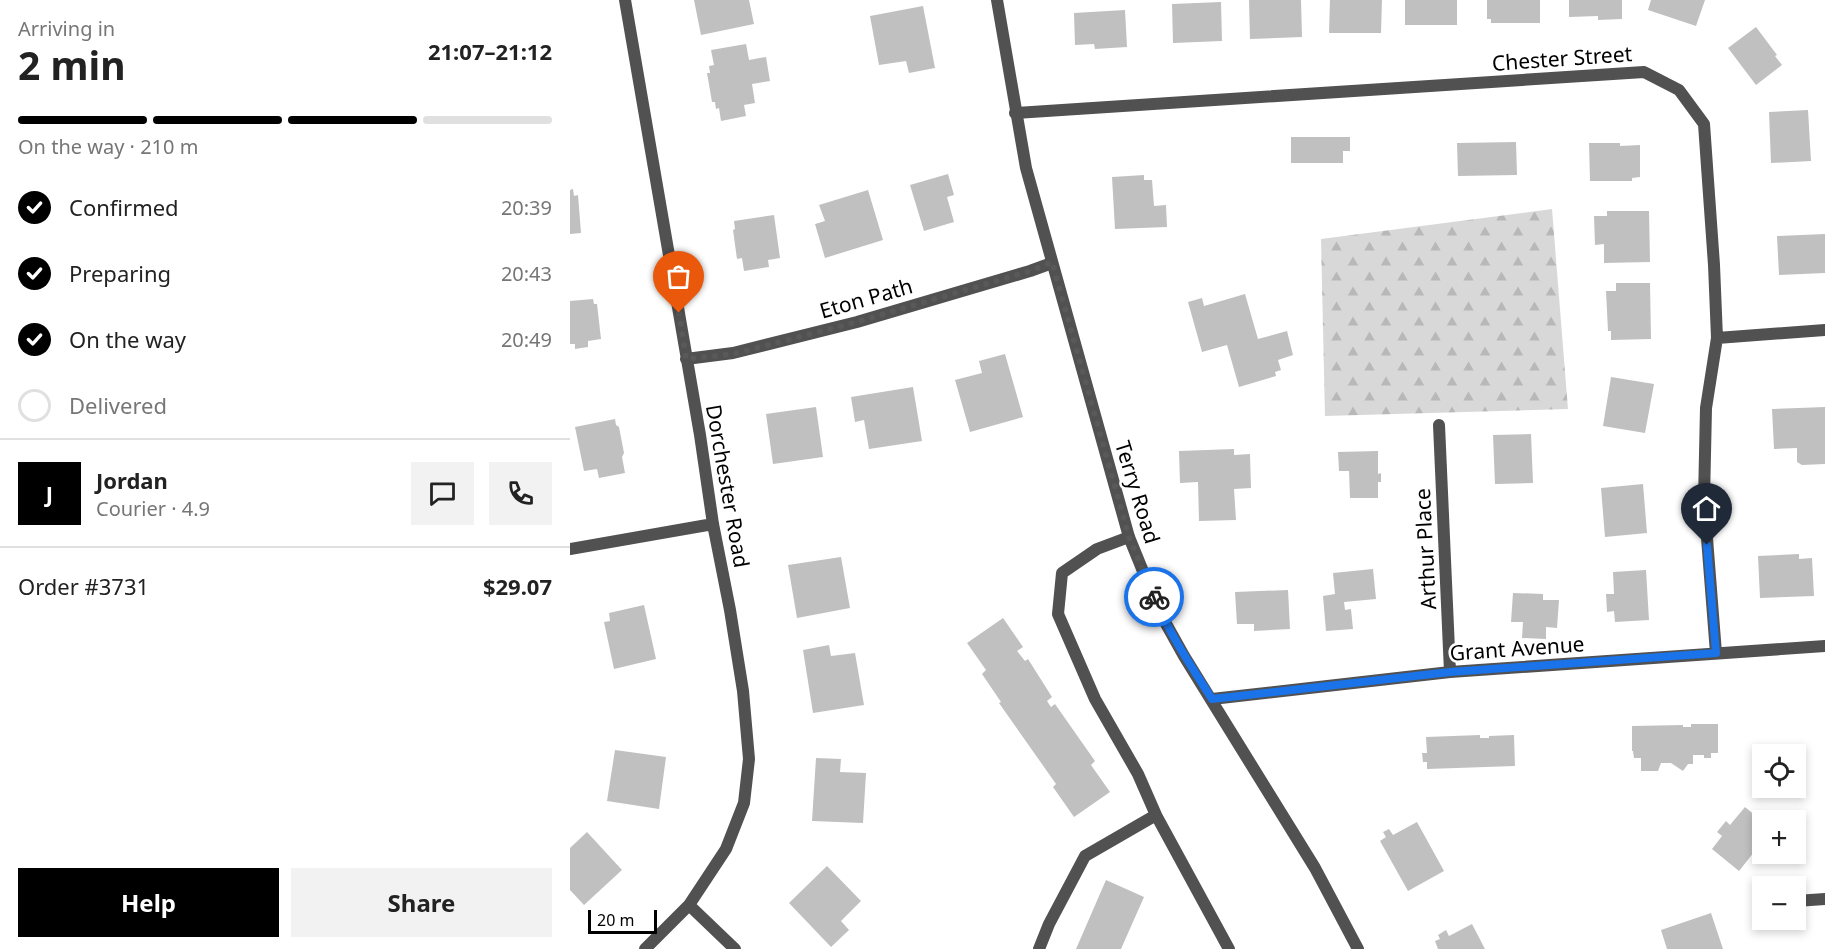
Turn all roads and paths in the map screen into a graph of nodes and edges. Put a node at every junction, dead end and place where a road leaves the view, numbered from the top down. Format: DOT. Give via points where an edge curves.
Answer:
graph roads {
  1 [pos="625,0"];
  2 [pos="997,0"];
  3 [pos="1015,113"];
  4 [pos="1052,262"];
  5 [pos="1825,330"];
  6 [pos="1717,338"];
  7 [pos="686,359"];
  8 [pos="1438,425"];
  9 [pos="713,524"];
  10 [pos="1129,537"];
  11 [pos="570,549"];
  12 [pos="1825,646"];
  13 [pos="1716,653"];
  14 [pos="1450,672"];
  15 [pos="1212,699"];
  16 [pos="1156,815"];
  17 [pos="1825,899"];
  18 [pos="1806,900"];
  19 [pos="689,905"];
  20 [pos="645,949"];
  21 [pos="735,949"];
  22 [pos="1039,949"];
  23 [pos="1229,949"];
  24 [pos="1358,949"];
  1 -- 7 [label="street, Dorchester Road"];
  2 -- 3 [label="street, Terry Road"];
  3 -- 4 [label="street, Terry Road"];
  3 -- 6 [label="street, Chester Street" via="1644,72 1679,90 1704,124"];
  4 -- 7 [label="street, Eton Path" via="857,322 733,354"];
  4 -- 10 [label="street, Terry Road"];
  5 -- 6 [label="street"];
  6 -- 13 [label="street, Chester Street" via="1706,408 1704,500"];
  7 -- 9 [label="street, Dorchester Road"];
  8 -- 14 [label="street, Arthur Place"];
  9 -- 11 [label="street"];
  9 -- 19 [label="street, Dorchester Road" via="743,691 748,759 744,803 726,849"];
  10 -- 15 [label="street, Terry Road" via="1160,613"];
  10 -- 16 [label="street" via="1097,549 1062,573 1058,614 1095,699 1138,774"];
  12 -- 13 [label="street, Grant Avenue"];
  13 -- 14 [label="street, Grant Avenue"];
  14 -- 15 [label="street, Grant Avenue"];
  15 -- 24 [label="street, Terry Road" via="1315,868"];
  16 -- 22 [label="street" via="1085,856"];
  16 -- 23 [label="street"];
  17 -- 18 [label="street"];
  19 -- 20 [label="street, Dorchester Road"];
  19 -- 21 [label="street"];
}
